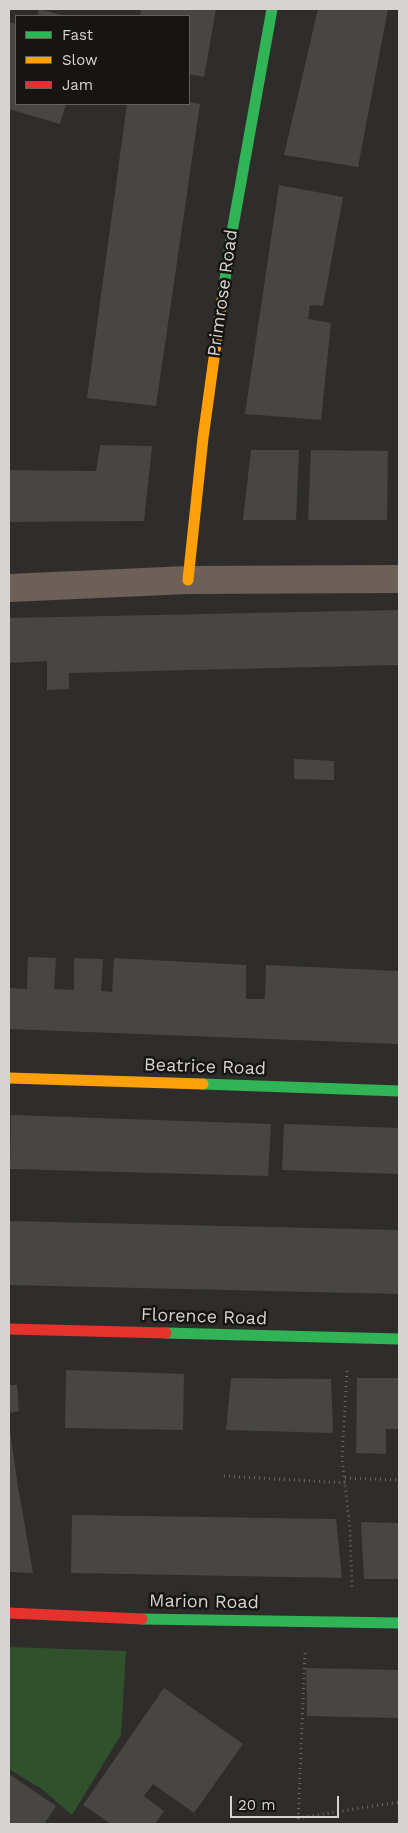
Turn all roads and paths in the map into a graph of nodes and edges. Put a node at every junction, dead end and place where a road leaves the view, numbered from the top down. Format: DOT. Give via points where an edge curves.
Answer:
graph roads {
  1 [pos="272,9"];
  2 [pos="399,579"];
  3 [pos="188,580"];
  4 [pos="9,588"];
  5 [pos="9,1078"];
  6 [pos="399,1091"];
  7 [pos="9,1329"];
  8 [pos="349,1338"];
  9 [pos="399,1339"];
  10 [pos="224,1476"];
  11 [pos="345,1478"];
  12 [pos="399,1480"];
  13 [pos="346,1483"];
  14 [pos="9,1613"];
  15 [pos="306,1622"];
  16 [pos="352,1622"];
  17 [pos="399,1623"];
  18 [pos="399,1802"];
  19 [pos="298,1818"];
  20 [pos="298,1824"];
  1 -- 3 [label="street, Primrose Road" via="232,232 203,438"];
  2 -- 3 [label="street"];
  3 -- 4 [label="street"];
  5 -- 6 [label="street, Beatrice Road"];
  7 -- 8 [label="street, Florence Road"];
  8 -- 9 [label="street, Florence Road"];
  8 -- 11 [label="path" via="342,1458"];
  10 -- 13 [label="path"];
  11 -- 12 [label="path"];
  11 -- 13 [label="path"];
  13 -- 16 [label="path"];
  14 -- 15 [label="street, Marion Road"];
  15 -- 16 [label="street, Marion Road"];
  15 -- 19 [label="path"];
  16 -- 17 [label="street, Marion Road"];
  18 -- 19 [label="path"];
  19 -- 20 [label="path"];
}
